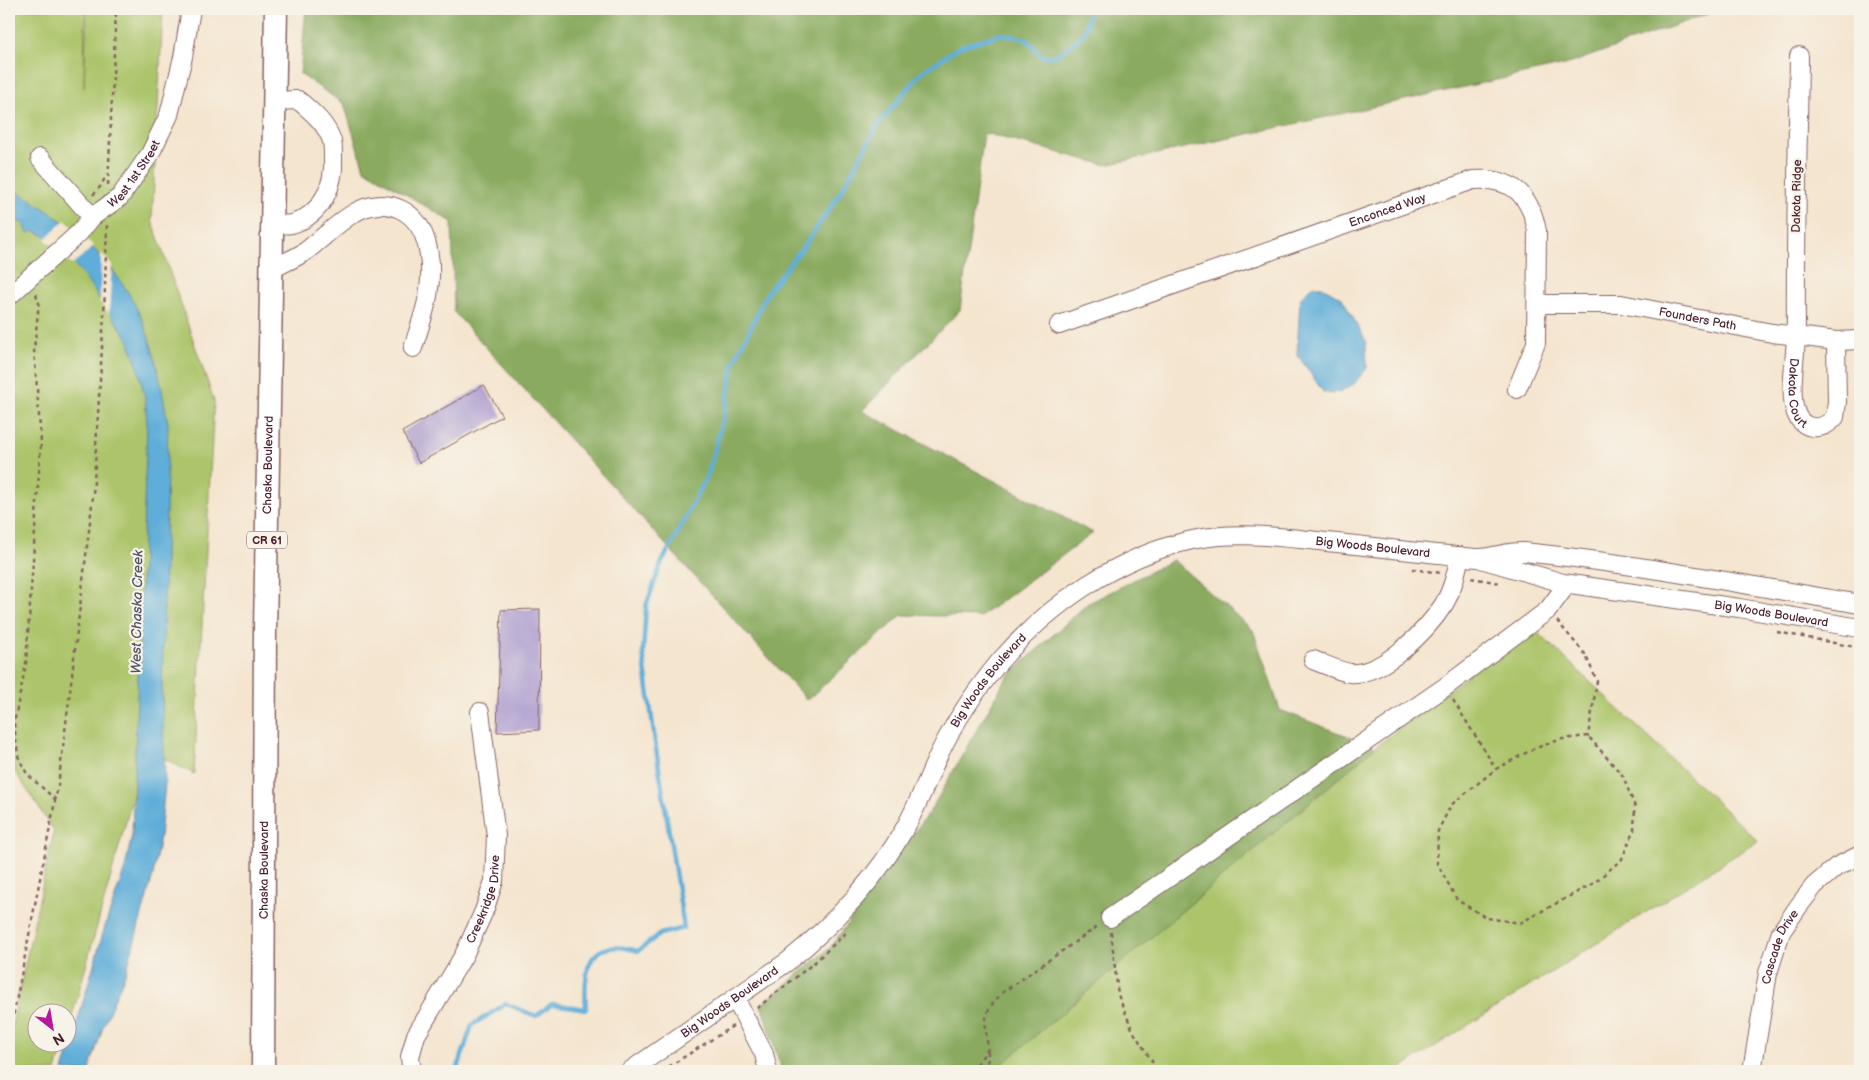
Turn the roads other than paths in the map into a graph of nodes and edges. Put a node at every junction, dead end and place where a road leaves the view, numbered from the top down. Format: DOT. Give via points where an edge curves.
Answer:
graph roads {
  1 [pos="192,9"];
  2 [pos="276,9"];
  3 [pos="1799,56"];
  4 [pos="275,102"];
  5 [pos="40,158"];
  6 [pos="88,211"];
  7 [pos="273,224"];
  8 [pos="272,269"];
  9 [pos="9,296"];
  10 [pos="1536,304"];
  11 [pos="1059,325"];
  12 [pos="1796,337"];
  13 [pos="1860,340"];
  14 [pos="1836,341"];
  15 [pos="412,348"];
  16 [pos="1517,389"];
  17 [pos="1469,557"];
  18 [pos="1563,583"];
  19 [pos="1860,604"];
  20 [pos="1860,628"];
  21 [pos="1313,660"];
  22 [pos="480,712"];
  23 [pos="1860,855"];
  24 [pos="1110,918"];
  25 [pos="735,998"];
  26 [pos="263,1071"];
  27 [pos="412,1071"];
  28 [pos="630,1071"];
  29 [pos="768,1071"];
  30 [pos="1752,1071"];
  1 -- 6 [label="street, West 1st Street" via="169,115 150,154 120,197"];
  2 -- 4 [label="main road, Chaska Boulevard / CR 61"];
  3 -- 12 [label="street, Dakota Ridge"];
  4 -- 7 [label="main road, Chaska Boulevard / CR 61"];
  4 -- 7 [label="street" via="298,100 320,120 332,142 334,169 328,193 316,209 291,224"];
  5 -- 6 [label="street"];
  6 -- 9 [label="street, West 1st Street" via="79,233"];
  7 -- 8 [label="main road, Chaska Boulevard / CR 61"];
  8 -- 15 [label="street" via="304,252 355,212 382,204 396,206 409,213 426,243 430,265 428,296"];
  8 -- 26 [label="main road, Chaska Boulevard / CR 61" via="265,640"];
  10 -- 11 [label="street, Enconced Way" via="1537,231 1534,214 1518,190 1490,178 1473,180"];
  10 -- 12 [label="street, Founders Path" via="1621,304"];
  10 -- 16 [label="street, Enconced Way" via="1536,343"];
  12 -- 14 [label="street, Founders Path"];
  12 -- 14 [label="street, Dakota Court" via="1793,398 1802,424 1810,428 1826,425 1835,417"];
  13 -- 14 [label="street, Founders Path"];
  17 -- 18 [label="street, Big Woods Boulevard"];
  17 -- 19 [label="street, Big Woods Boulevard" via="1518,552 1602,561"];
  17 -- 21 [label="street" via="1429,623 1382,664 1350,673"];
  17 -- 25 [label="street, Big Woods Boulevard" via="1238,535 1172,545 1098,578 1032,629 979,687 952,730 905,828 864,888 812,942"];
  18 -- 20 [label="street, Big Woods Boulevard"];
  18 -- 24 [label="street" via="1562,591 1548,610 1445,687"];
  22 -- 27 [label="street, Creekridge Drive" via="496,836 494,881 464,955 416,1035 410,1057"];
  23 -- 30 [label="street, Cascade Drive" via="1836,867 1814,886 1781,932 1768,973"];
  25 -- 28 [label="street, Big Woods Boulevard"];
  25 -- 29 [label="street" via="764,1054"];
}
